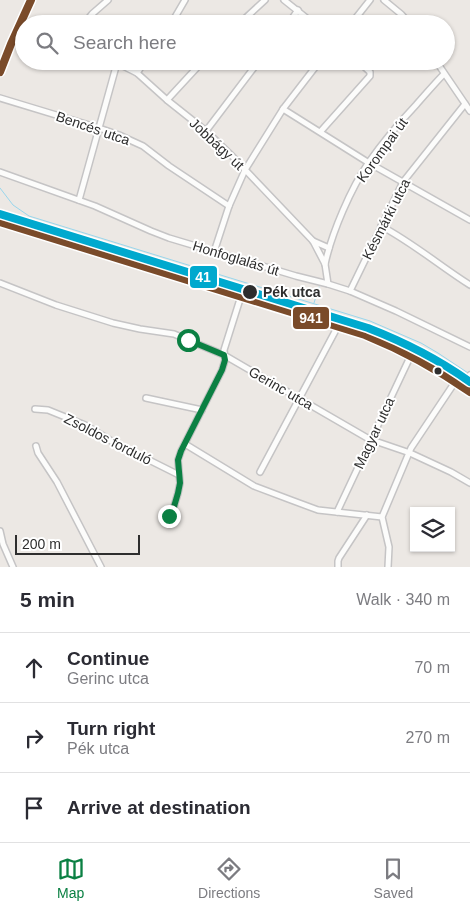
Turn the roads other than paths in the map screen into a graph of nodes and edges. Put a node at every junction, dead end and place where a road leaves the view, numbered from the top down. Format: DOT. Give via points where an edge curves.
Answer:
graph roads {
  1 [pos="31,0"];
  2 [pos="108,0"];
  3 [pos="185,0"];
  4 [pos="265,0"];
  5 [pos="284,0"];
  6 [pos="370,0"];
  7 [pos="384,0"];
  8 [pos="298,10"];
  9 [pos="26,15"];
  10 [pos="91,15"];
  11 [pos="177,15"];
  12 [pos="249,15"];
  13 [pos="294,15"];
  14 [pos="304,15"];
  15 [pos="358,15"];
  16 [pos="403,15"];
  17 [pos="15,38"];
  18 [pos="2,60"];
  19 [pos="112,70"];
  20 [pos="131,70"];
  21 [pos="139,70"];
  22 [pos="195,70"];
  23 [pos="252,70"];
  24 [pos="313,70"];
  25 [pos="368,70"];
  26 [pos="442,70"];
  27 [pos="0,72"];
  28 [pos="137,73"];
  29 [pos="444,74"];
  30 [pos="0,98"];
  31 [pos="167,100"];
  32 [pos="465,104"];
  33 [pos="283,109"];
  34 [pos="470,111"];
  35 [pos="99,128"];
  36 [pos="206,131"];
  37 [pos="320,131"];
  38 [pos="369,163"];
  39 [pos="245,170"];
  40 [pos="0,172"];
  41 [pos="403,182"];
  42 [pos="79,200"];
  43 [pos="229,206"];
  44 [pos="470,220"];
  45 [pos="0,222"];
  46 [pos="381,226"];
  47 [pos="312,241"];
  48 [pos="329,248"];
  49 [pos="214,252"];
  50 [pos="325,264"];
  51 [pos="0,284"];
  52 [pos="328,284"];
  53 [pos="470,284"];
  54 [pos="350,291"];
  55 [pos="241,296"];
  56 [pos="338,326"];
  57 [pos="470,347"];
  58 [pos="224,355"];
  59 [pos="411,355"];
  60 [pos="470,376"];
  61 [pos="456,382"];
  62 [pos="462,386"];
  63 [pos="470,392"];
  64 [pos="146,398"];
  65 [pos="299,398"];
  66 [pos="36,409"];
  67 [pos="202,410"];
  68 [pos="371,440"];
  69 [pos="185,444"];
  70 [pos="36,446"];
  71 [pos="409,452"];
  72 [pos="260,472"];
  73 [pos="179,476"];
  74 [pos="470,483"];
  75 [pos="337,512"];
  76 [pos="368,515"];
  77 [pos="382,517"];
  78 [pos="166,518"];
  79 [pos="0,531"];
  80 [pos="0,546"];
  81 [pos="12,565"];
  82 [pos="102,567"];
  83 [pos="338,567"];
  84 [pos="388,567"];
  1 -- 9 [label="street"];
  2 -- 10 [label="street"];
  3 -- 11 [label="street"];
  4 -- 12 [label="street"];
  5 -- 8 [label="street"];
  6 -- 15 [label="street"];
  7 -- 16 [label="street"];
  8 -- 13 [label="street"];
  8 -- 14 [label="street"];
  17 -- 18 [label="street"];
  18 -- 27 [label="street"];
  19 -- 35 [label="street"];
  20 -- 28 [label="street, Jobbágy út"];
  21 -- 28 [label="street"];
  22 -- 31 [label="street"];
  23 -- 36 [label="street"];
  24 -- 33 [label="street"];
  25 -- 37 [label="street" via="370,76"];
  26 -- 29 [label="street"];
  28 -- 31 [label="street, Jobbágy út"];
  29 -- 32 [label="street"];
  29 -- 38 [label="street, Korompai út"];
  30 -- 35 [label="street, Bencés utca"];
  31 -- 36 [label="street, Jobbágy út"];
  32 -- 34 [label="street"];
  32 -- 41 [label="street, Késmárki utca"];
  33 -- 37 [label="street"];
  33 -- 39 [label="street"];
  35 -- 42 [label="street"];
  35 -- 43 [label="street, Bencés utca" via="143,146"];
  36 -- 39 [label="street, Jobbágy út"];
  37 -- 38 [label="street"];
  38 -- 41 [label="street"];
  38 -- 48 [label="street, Korompai út"];
  39 -- 43 [label="street"];
  39 -- 47 [label="street, Jobbágy út"];
  40 -- 42 [label="street, Honfoglalás út"];
  41 -- 44 [label="street"];
  41 -- 46 [label="street, Késmárki utca"];
  42 -- 49 [label="street, Honfoglalás út" via="150,231"];
  43 -- 49 [label="street"];
  45 -- 55 [label="street"];
  46 -- 53 [label="street"];
  46 -- 54 [label="street, Késmárki utca"];
  47 -- 48 [label="street, Jobbágy út"];
  47 -- 50 [label="street, Jobbágy út"];
  48 -- 50 [label="street, Korompai út"];
  49 -- 52 [label="street, Honfoglalás út"];
  50 -- 52 [label="street, Jobbágy út"];
  51 -- 58 [label="street, Gerinc utca" via="113,323 174,334"];
  52 -- 54 [label="street, Honfoglalás út"];
  54 -- 57 [label="street, Honfoglalás út"];
  55 -- 56 [label="street"];
  55 -- 58 [label="street"];
  56 -- 59 [label="street"];
  56 -- 65 [label="street"];
  58 -- 65 [label="street, Gerinc utca"];
  58 -- 67 [label="street" via="222,370"];
  59 -- 61 [label="street"];
  59 -- 68 [label="street, Magyar utca"];
  60 -- 62 [label="street"];
  61 -- 62 [label="street"];
  61 -- 71 [label="street"];
  62 -- 63 [label="street"];
  64 -- 67 [label="street"];
  65 -- 68 [label="street, Gerinc utca"];
  65 -- 72 [label="street"];
  66 -- 73 [label="street, Zsoldos forduló" via="48,410 84,425"];
  67 -- 69 [label="street"];
  68 -- 71 [label="street, Gerinc utca"];
  68 -- 75 [label="street, Magyar utca"];
  69 -- 73 [label="street" via="179,458"];
  69 -- 75 [label="street" via="254,486 318,510"];
  70 -- 82 [label="street"];
  71 -- 74 [label="street, Gerinc utca"];
  71 -- 77 [label="street"];
  73 -- 78 [label="street" via="173,510"];
  75 -- 76 [label="street"];
  76 -- 77 [label="street"];
  76 -- 83 [label="street" via="339,558"];
  77 -- 84 [label="street" via="389,547"];
  79 -- 81 [label="street"];
  80 -- 81 [label="street"];
}
